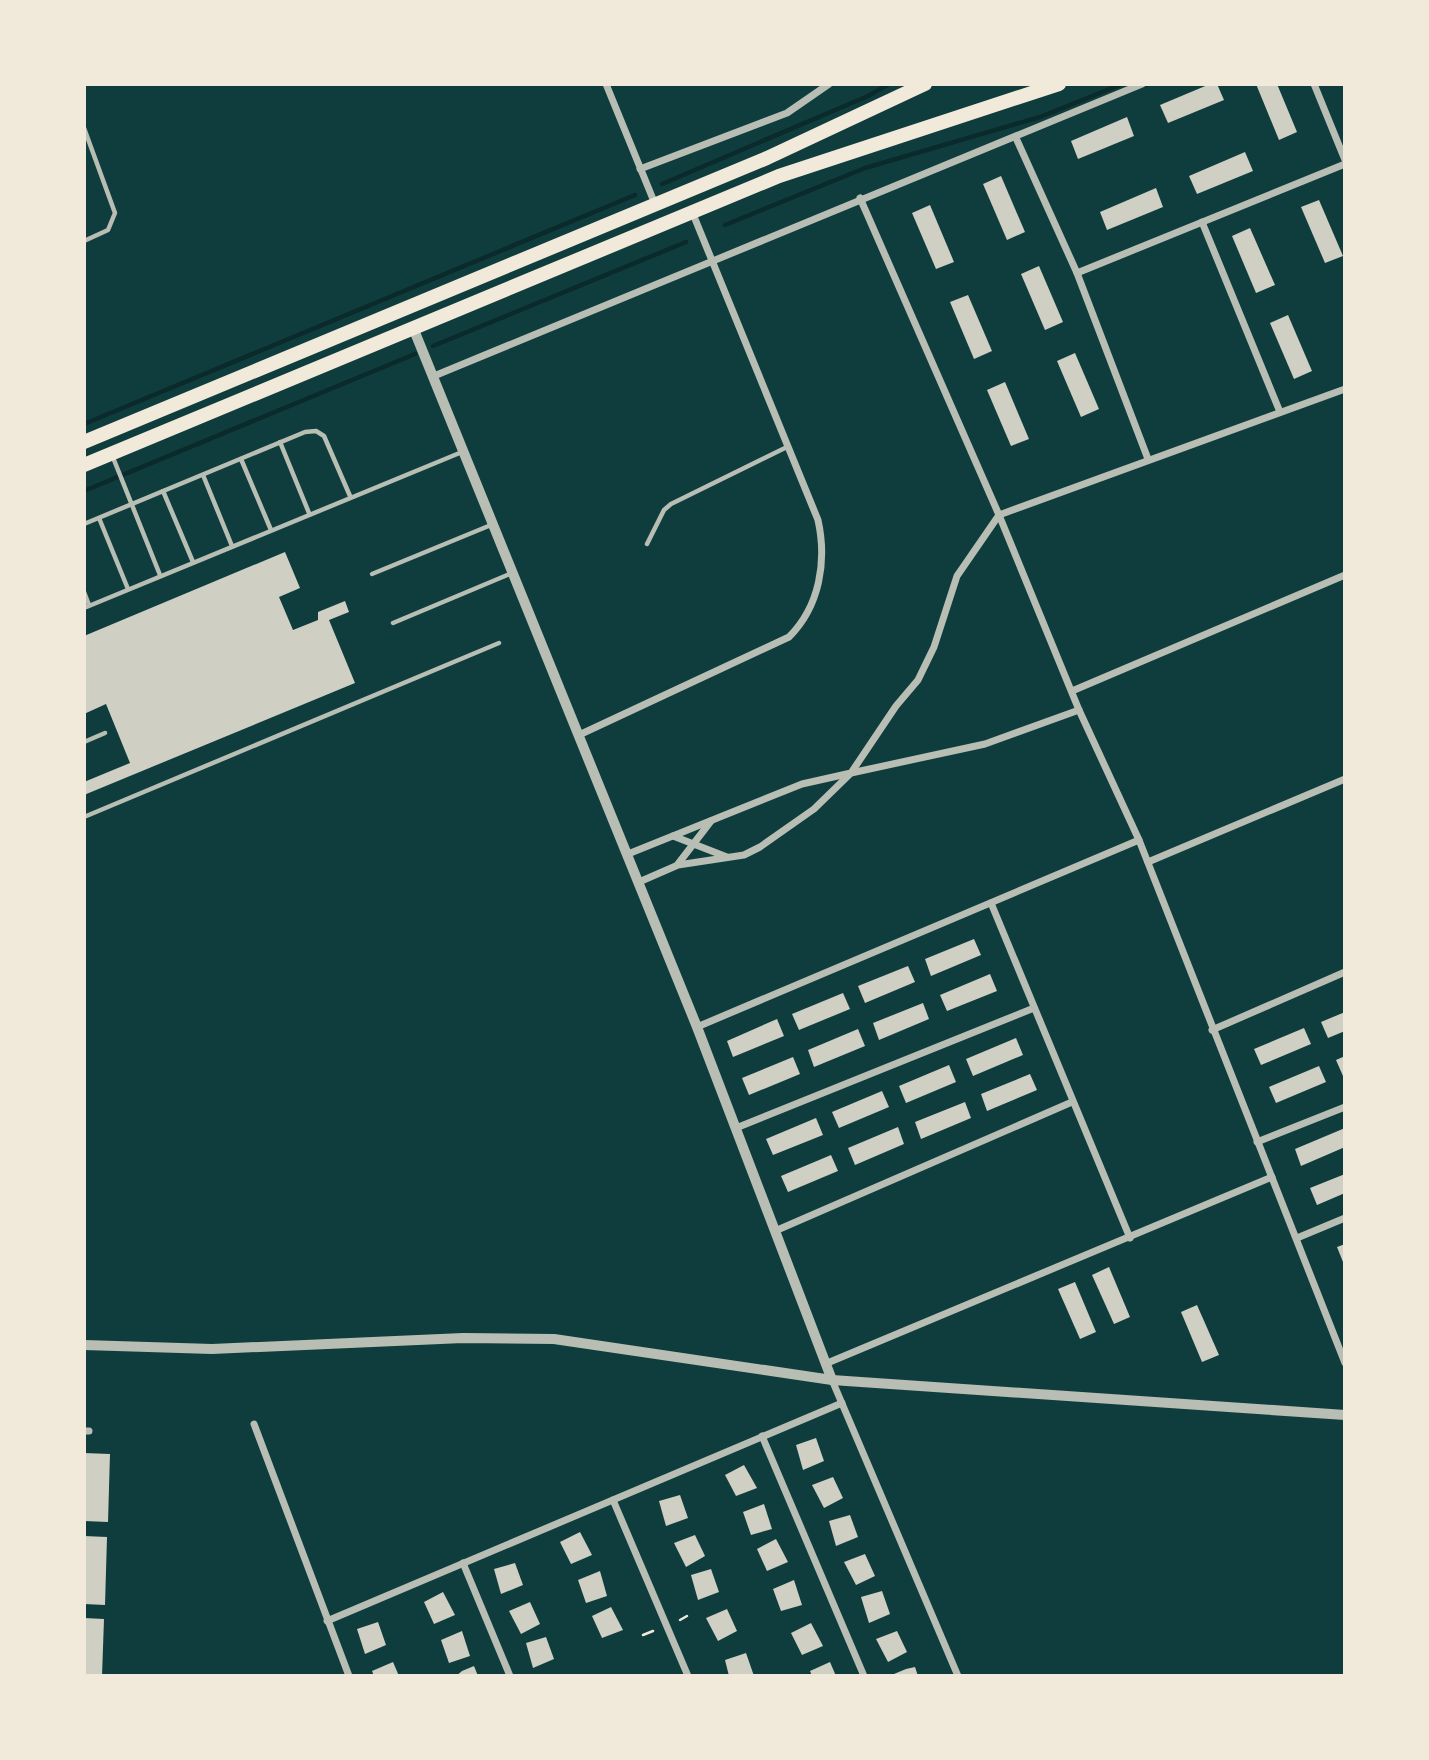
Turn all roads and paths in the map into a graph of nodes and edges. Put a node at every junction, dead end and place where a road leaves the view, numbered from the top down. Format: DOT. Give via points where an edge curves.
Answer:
graph roads {
  1 [pos="606,84"];
  2 [pos="829,84"];
  3 [pos="925,84"];
  4 [pos="1142,84"];
  5 [pos="1314,84"];
  6 [pos="1051,86"];
  7 [pos="84,128"];
  8 [pos="1016,138"];
  9 [pos="1345,162"];
  10 [pos="640,169"];
  11 [pos="860,198"];
  12 [pos="653,200"];
  13 [pos="693,214"];
  14 [pos="1202,222"];
  15 [pos="84,241"];
  16 [pos="712,259"];
  17 [pos="1077,273"];
  18 [pos="414,330"];
  19 [pos="434,376"];
  20 [pos="1345,389"];
  21 [pos="1280,412"];
  22 [pos="84,442"];
  23 [pos="280,442"];
  24 [pos="788,447"];
  25 [pos="464,451"];
  26 [pos="111,454"];
  27 [pos="241,459"];
  28 [pos="1148,459"];
  29 [pos="84,465"];
  30 [pos="203,475"];
  31 [pos="163,491"];
  32 [pos="350,496"];
  33 [pos="131,504"];
  34 [pos="309,513"];
  35 [pos="999,515"];
  36 [pos="99,518"];
  37 [pos="84,524"];
  38 [pos="494,524"];
  39 [pos="271,530"];
  40 [pos="647,544"];
  41 [pos="232,546"];
  42 [pos="193,562"];
  43 [pos="513,573"];
  44 [pos="372,574"];
  45 [pos="160,575"];
  46 [pos="1345,575"];
  47 [pos="128,589"];
  48 [pos="84,592"];
  49 [pos="87,606"];
  50 [pos="393,623"];
  51 [pos="499,643"];
  52 [pos="1072,691"];
  53 [pos="1079,710"];
  54 [pos="105,733"];
  55 [pos="579,735"];
  56 [pos="84,742"];
  57 [pos="851,773"];
  58 [pos="1345,779"];
  59 [pos="84,817"];
  60 [pos="712,820"];
  61 [pos="673,836"];
  62 [pos="1139,840"];
  63 [pos="694,844"];
  64 [pos="628,854"];
  65 [pos="727,857"];
  66 [pos="1149,862"];
  67 [pos="678,865"];
  68 [pos="639,882"];
  69 [pos="990,903"];
  70 [pos="1345,972"];
  71 [pos="1034,1008"];
  72 [pos="697,1027"];
  73 [pos="1212,1030"];
  74 [pos="1072,1102"];
  75 [pos="1345,1107"];
  76 [pos="736,1128"];
  77 [pos="1257,1142"];
  78 [pos="1272,1177"];
  79 [pos="1345,1218"];
  80 [pos="775,1231"];
  81 [pos="1130,1238"];
  82 [pos="1297,1238"];
  83 [pos="1342,1344"];
  84 [pos="84,1345"];
  85 [pos="1345,1363"];
  86 [pos="825,1364"];
  87 [pos="832,1380"];
  88 [pos="842,1403"];
  89 [pos="1345,1415"];
  90 [pos="254,1424"];
  91 [pos="762,1436"];
  92 [pos="613,1500"];
  93 [pos="463,1563"];
  94 [pos="687,1616"];
  95 [pos="680,1620"];
  96 [pos="327,1621"];
  97 [pos="653,1631"];
  98 [pos="643,1635"];
  99 [pos="349,1676"];
  100 [pos="510,1676"];
  101 [pos="688,1676"];
  102 [pos="864,1676"];
  103 [pos="958,1676"];
  1 -- 10 [label="street"];
  2 -- 10 [label="street" via="787,113"];
  3 -- 12 [label="main road" via="831,130"];
  4 -- 8 [label="street"];
  5 -- 9 [label="street"];
  6 -- 13 [label="main road" via="846,152"];
  7 -- 15 [label="lane" via="115,213 108,230"];
  8 -- 11 [label="street"];
  8 -- 17 [label="street"];
  9 -- 14 [label="street"];
  10 -- 12 [label="street"];
  11 -- 16 [label="street"];
  11 -- 35 [label="street"];
  12 -- 22 [label="main road"];
  13 -- 16 [label="street"];
  13 -- 18 [label="main road"];
  14 -- 17 [label="street"];
  14 -- 21 [label="street"];
  16 -- 19 [label="street"];
  16 -- 24 [label="street"];
  17 -- 28 [label="street"];
  18 -- 19 [label="street"];
  18 -- 26 [label="main road"];
  19 -- 25 [label="street"];
  20 -- 21 [label="street"];
  21 -- 28 [label="street"];
  23 -- 27 [label="lane"];
  23 -- 32 [label="lane" via="305,432 324,436"];
  23 -- 34 [label="lane"];
  24 -- 40 [label="lane" via="671,504"];
  24 -- 55 [label="street" via="821,536 819,583 801,625 789,637"];
  25 -- 32 [label="lane"];
  25 -- 38 [label="street"];
  26 -- 29 [label="main road"];
  26 -- 33 [label="lane"];
  27 -- 30 [label="lane"];
  27 -- 39 [label="lane"];
  28 -- 35 [label="street"];
  30 -- 31 [label="lane"];
  30 -- 41 [label="lane"];
  31 -- 33 [label="lane"];
  31 -- 42 [label="lane"];
  32 -- 34 [label="lane"];
  33 -- 36 [label="lane"];
  33 -- 45 [label="lane"];
  34 -- 39 [label="lane"];
  35 -- 52 [label="street"];
  35 -- 57 [label="street" via="957,576 918,680"];
  36 -- 37 [label="lane"];
  36 -- 47 [label="lane"];
  38 -- 43 [label="street"];
  38 -- 44 [label="lane"];
  39 -- 41 [label="lane"];
  41 -- 42 [label="lane"];
  42 -- 45 [label="lane"];
  43 -- 50 [label="lane"];
  43 -- 55 [label="street"];
  45 -- 47 [label="lane"];
  46 -- 52 [label="street"];
  47 -- 49 [label="lane"];
  48 -- 49 [label="lane"];
  51 -- 59 [label="lane"];
  52 -- 53 [label="street"];
  53 -- 57 [label="street" via="985,744"];
  53 -- 62 [label="street"];
  54 -- 56 [label="lane"];
  55 -- 64 [label="street"];
  57 -- 60 [label="street" via="802,784"];
  57 -- 65 [label="street" via="814,809 760,847"];
  58 -- 66 [label="street"];
  60 -- 61 [label="street"];
  60 -- 63 [label="street"];
  61 -- 63 [label="street"];
  61 -- 64 [label="street"];
  62 -- 66 [label="street"];
  62 -- 69 [label="street"];
  63 -- 65 [label="street"];
  63 -- 67 [label="street"];
  64 -- 68 [label="street"];
  65 -- 67 [label="street"];
  66 -- 73 [label="street"];
  67 -- 68 [label="street"];
  68 -- 72 [label="street"];
  69 -- 71 [label="street"];
  69 -- 72 [label="street"];
  70 -- 73 [label="street"];
  71 -- 74 [label="street"];
  71 -- 76 [label="street"];
  72 -- 76 [label="street"];
  73 -- 77 [label="street"];
  74 -- 80 [label="street"];
  74 -- 81 [label="street"];
  75 -- 77 [label="street"];
  76 -- 80 [label="street"];
  77 -- 78 [label="street"];
  78 -- 81 [label="street"];
  78 -- 82 [label="street"];
  79 -- 82 [label="street"];
  80 -- 86 [label="street"];
  81 -- 86 [label="street"];
  82 -- 83 [label="street"];
  83 -- 85 [label="street"];
  84 -- 87 [label="street" via="212,1349 529,1338"];
  86 -- 87 [label="street"];
  87 -- 88 [label="street"];
  87 -- 89 [label="street"];
  88 -- 91 [label="street"];
  88 -- 103 [label="street"];
  90 -- 96 [label="street"];
  91 -- 92 [label="street"];
  91 -- 102 [label="street"];
  92 -- 93 [label="street"];
  92 -- 101 [label="street"];
  93 -- 96 [label="street"];
  93 -- 100 [label="street"];
  94 -- 95 [label="path"];
  96 -- 99 [label="street"];
  97 -- 98 [label="path"];
}
